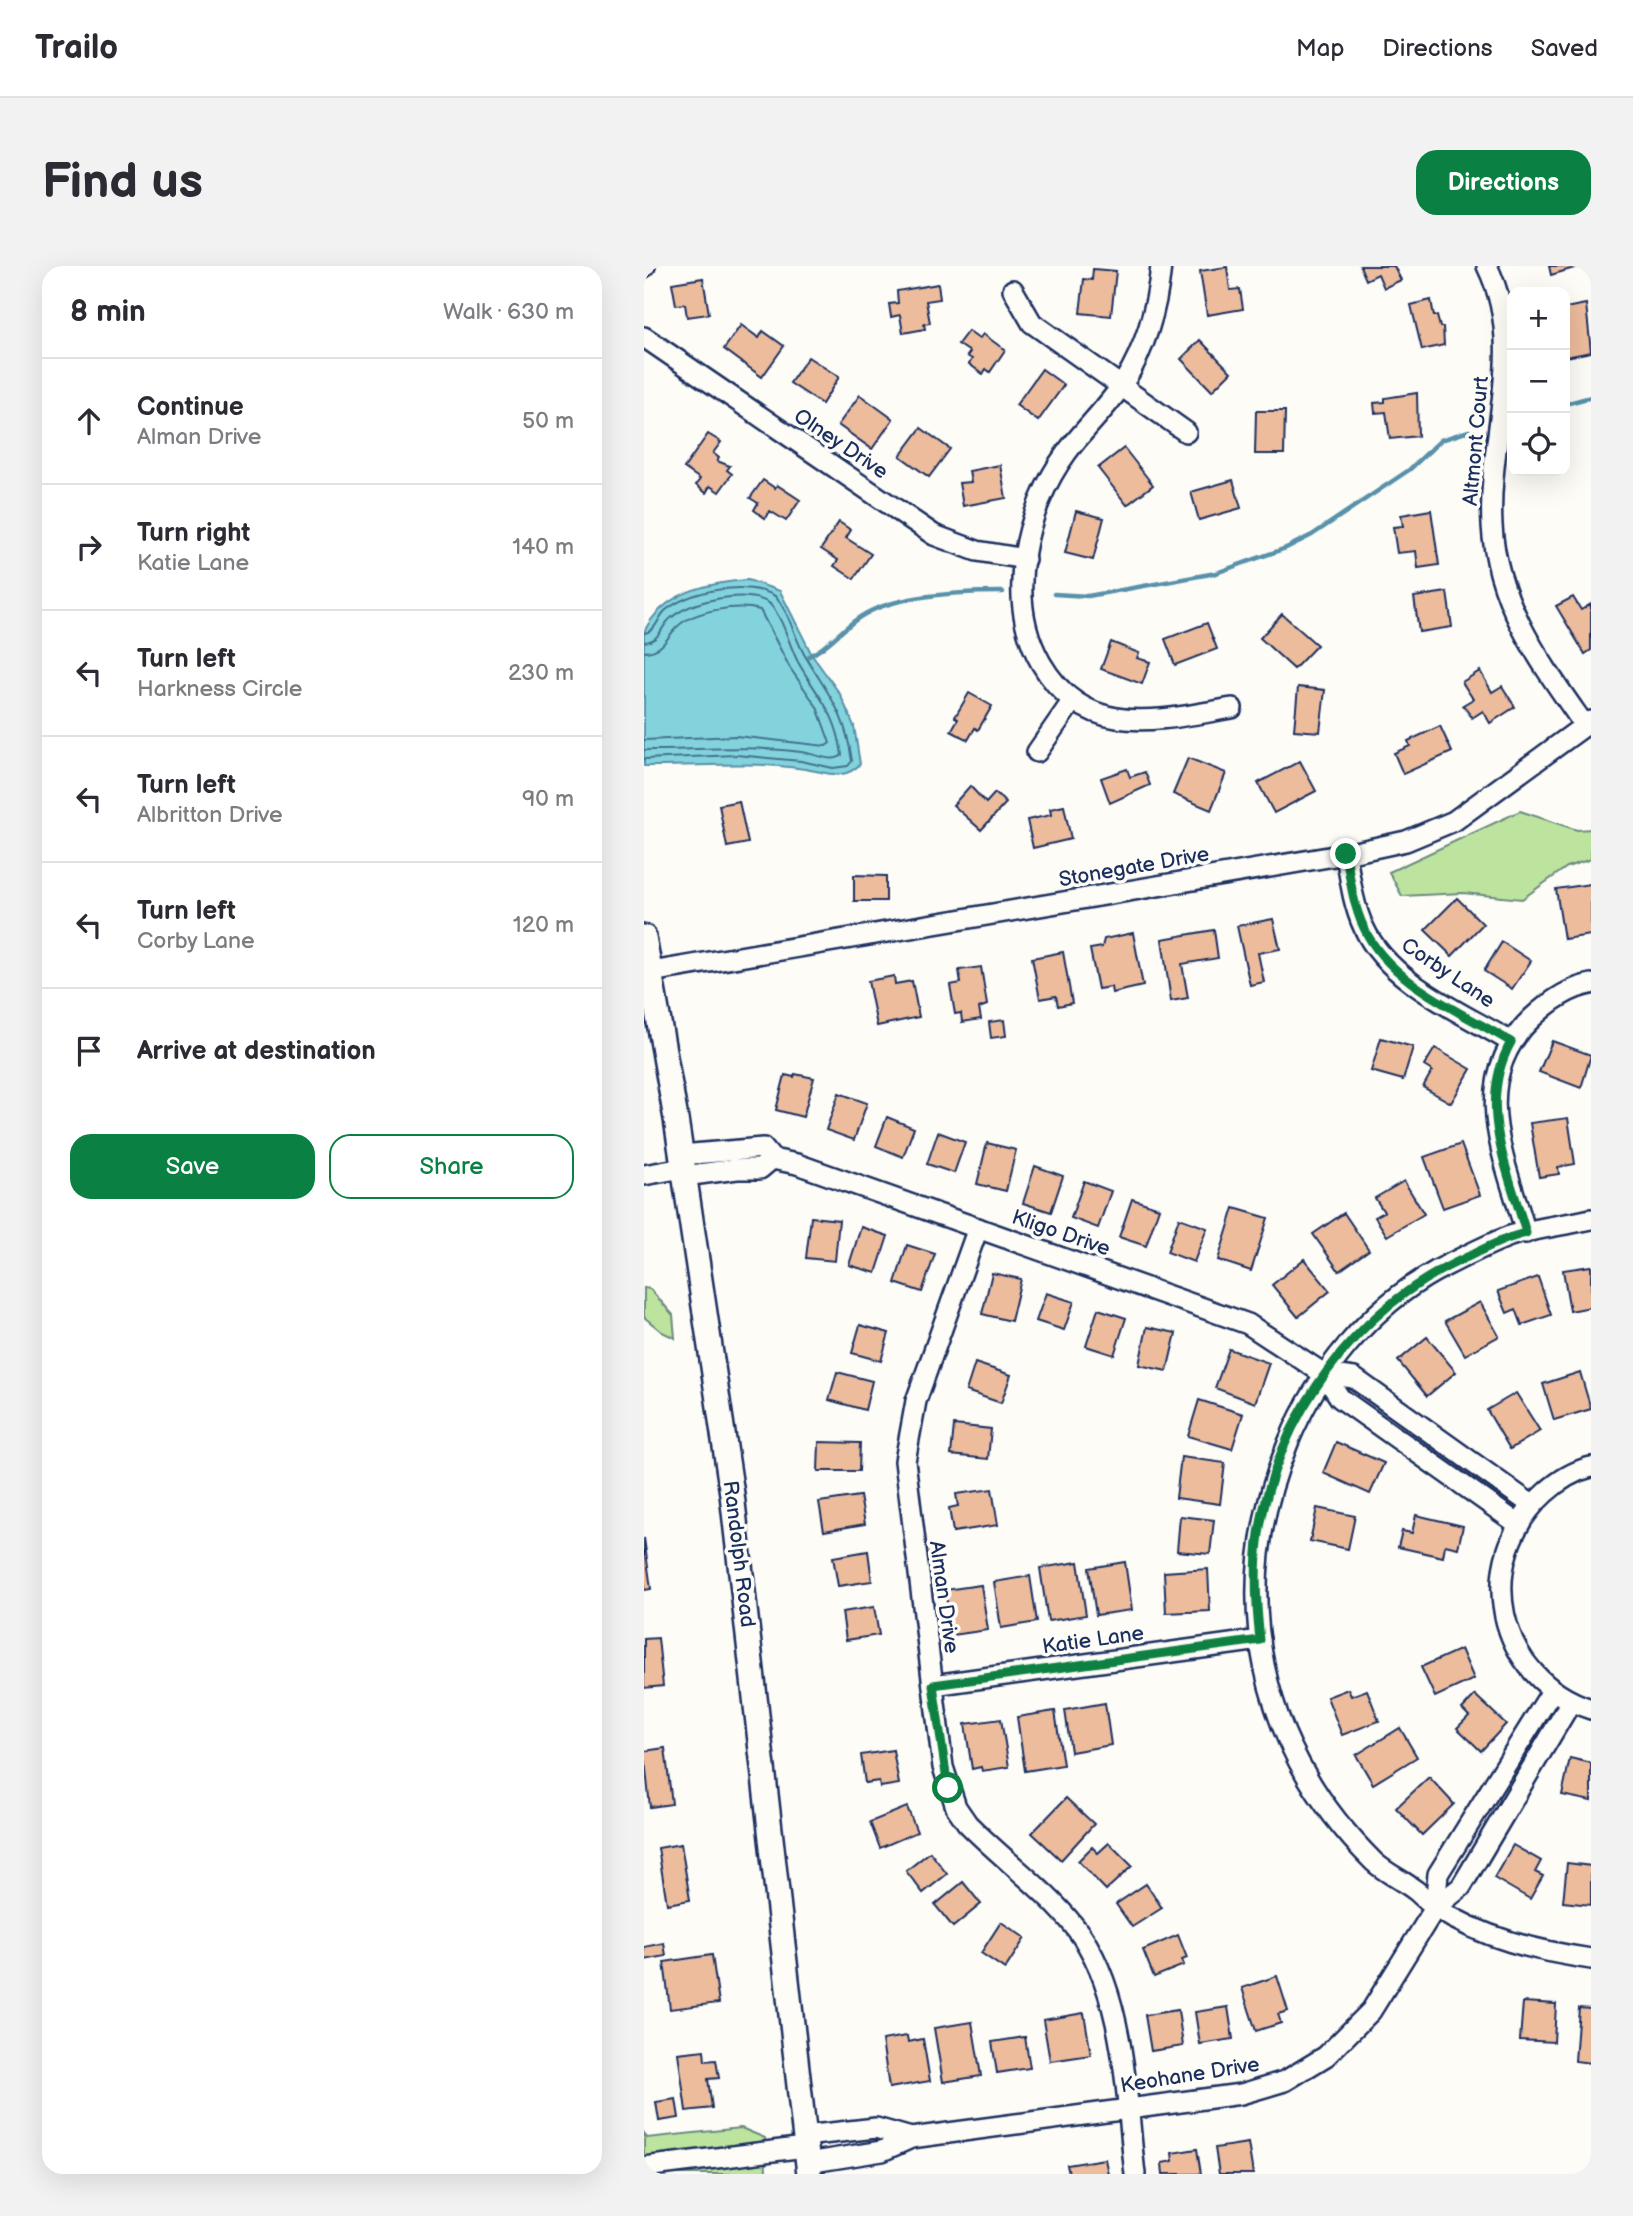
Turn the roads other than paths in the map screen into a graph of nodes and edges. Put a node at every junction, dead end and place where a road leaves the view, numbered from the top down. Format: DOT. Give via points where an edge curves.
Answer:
graph roads {
  1 [pos="1161,266"];
  2 [pos="1487,266"];
  3 [pos="1013,290"];
  4 [pos="644,337"];
  5 [pos="1120,387"];
  6 [pos="1186,432"];
  7 [pos="1025,559"];
  8 [pos="1073,700"];
  9 [pos="1231,708"];
  10 [pos="1588,723"];
  11 [pos="1037,752"];
  12 [pos="1346,854"];
  13 [pos="644,937"];
  14 [pos="651,972"];
  15 [pos="1591,984"];
  16 [pos="1511,1042"];
  17 [pos="683,1166"];
  18 [pos="644,1175"];
  19 [pos="1591,1219"];
  20 [pos="978,1228"];
  21 [pos="1526,1233"];
  22 [pos="1324,1374"];
  23 [pos="1591,1467"];
  24 [pos="1532,1505"];
  25 [pos="1518,1524"];
  26 [pos="1260,1640"];
  27 [pos="933,1685"];
  28 [pos="1552,1690"];
  29 [pos="1571,1703"];
  30 [pos="1591,1709"];
  31 [pos="1435,1908"];
  32 [pos="1591,1959"];
  33 [pos="1127,2108"];
  34 [pos="911,2138"];
  35 [pos="806,2155"];
  36 [pos="644,2167"];
  37 [pos="1135,2174"];
  1 -- 5 [label="street" via="1146,337"];
  2 -- 10 [label="street, Altmont Court" via="1502,307 1507,350 1492,486 1496,557 1524,635"];
  3 -- 5 [label="street" via="1032,323"];
  4 -- 7 [label="street, Olney Drive" via="934,535 977,551"];
  5 -- 6 [label="street"];
  5 -- 7 [label="street" via="1049,479"];
  7 -- 8 [label="street" via="1022,591 1028,636 1047,674"];
  8 -- 9 [label="street" via="1106,716 1149,722"];
  8 -- 11 [label="street"];
  10 -- 12 [label="street, Stonegate Drive" via="1454,821 1406,841"];
  12 -- 14 [label="street, Stonegate Drive"];
  12 -- 16 [label="street, Corby Lane" via="1364,929 1382,956 1413,982"];
  13 -- 14 [label="street, Randolph Road"];
  14 -- 17 [label="street, Randolph Road"];
  15 -- 16 [label="street" via="1576,987 1545,1006"];
  16 -- 21 [label="street" via="1502,1059 1493,1108"];
  17 -- 18 [label="street, Kligo Drive"];
  17 -- 20 [label="street, Kligo Drive" via="763,1148 772,1159"];
  17 -- 35 [label="street, Randolph Road" via="735,1520"];
  19 -- 21 [label="street"];
  20 -- 22 [label="street, Kligo Drive" via="1212,1308 1248,1324"];
  20 -- 27 [label="street, Alman Drive" via="916,1401 905,1461"];
  21 -- 22 [label="street" via="1434,1272 1382,1310"];
  22 -- 24 [label="street, Kligo Drive" via="1354,1378"];
  22 -- 25 [label="street, Kligo Drive" via="1340,1398"];
  22 -- 26 [label="street" via="1301,1410 1270,1487 1259,1535"];
  23 -- 24 [label="street" via="1556,1483"];
  24 -- 25 [label="street"];
  25 -- 28 [label="street" via="1501,1585 1507,1627 1523,1661"];
  26 -- 27 [label="street, Katie Lane"];
  26 -- 31 [label="street" via="1283,1731 1310,1783 1337,1822 1377,1864"];
  27 -- 33 [label="street, Alman Drive" via="943,1766 956,1807 981,1837 1065,1915 1102,1973 1116,2027"];
  28 -- 29 [label="street"];
  28 -- 31 [label="street, Keohane Drive" via="1438,1874"];
  29 -- 30 [label="street"];
  29 -- 31 [label="street, Keohane Drive" via="1461,1887"];
  31 -- 32 [label="street" via="1487,1933 1544,1952"];
  31 -- 33 [label="street, Keohane Drive" via="1371,2011 1326,2056 1285,2081 1241,2094"];
  33 -- 34 [label="street, Keohane Drive"];
  33 -- 37 [label="street, Alman Drive"];
  34 -- 35 [label="street, Keohane Drive" via="881,2151"];
  34 -- 35 [label="street, Keohane Drive" via="876,2128"];
  35 -- 36 [label="street, Keohane Drive"];
}
